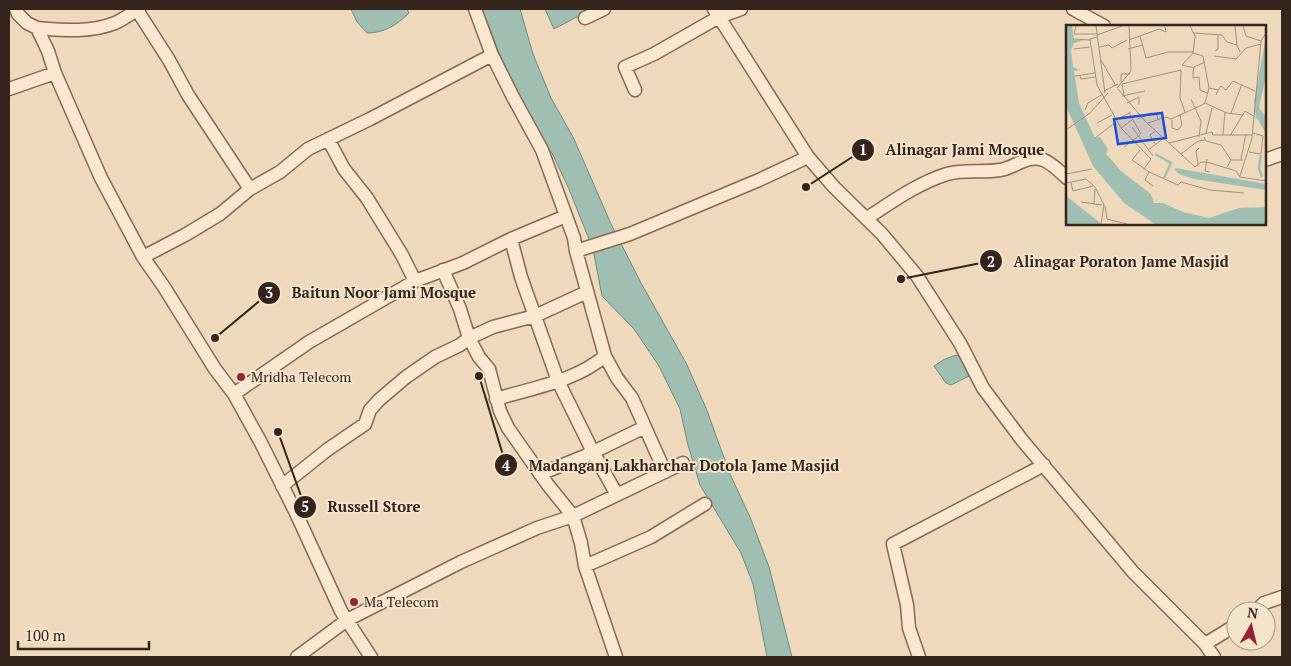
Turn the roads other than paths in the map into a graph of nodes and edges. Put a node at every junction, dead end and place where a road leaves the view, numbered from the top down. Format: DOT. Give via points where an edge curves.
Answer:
graph roads {
  1 [pos="16,9"];
  2 [pos="138,9"];
  3 [pos="475,9"];
  4 [pos="604,9"];
  5 [pos="741,9"];
  6 [pos="1073,9"];
  7 [pos="716,13"];
  8 [pos="585,18"];
  9 [pos="1102,25"];
  10 [pos="37,28"];
  11 [pos="492,55"];
  12 [pos="55,72"];
  13 [pos="9,89"];
  14 [pos="635,90"];
  15 [pos="328,139"];
  16 [pos="1282,154"];
  17 [pos="808,157"];
  18 [pos="1266,160"];
  19 [pos="1066,177"];
  20 [pos="250,189"];
  21 [pos="566,216"];
  22 [pos="867,218"];
  23 [pos="511,238"];
  24 [pos="579,250"];
  25 [pos="143,257"];
  26 [pos="443,270"];
  27 [pos="415,281"];
  28 [pos="587,292"];
  29 [pos="535,316"];
  30 [pos="469,338"];
  31 [pos="604,356"];
  32 [pos="558,381"];
  33 [pos="234,394"];
  34 [pos="496,399"];
  35 [pos="645,427"];
  36 [pos="593,452"];
  37 [pos="683,463"];
  38 [pos="1044,465"];
  39 [pos="665,472"];
  40 [pos="540,474"];
  41 [pos="282,486"];
  42 [pos="617,495"];
  43 [pos="705,504"];
  44 [pos="573,516"];
  45 [pos="585,566"];
  46 [pos="1282,597"];
  47 [pos="1270,601"];
  48 [pos="347,620"];
  49 [pos="1226,631"];
  50 [pos="1205,644"];
  51 [pos="297,657"];
  52 [pos="371,657"];
  53 [pos="616,657"];
  54 [pos="919,657"];
  55 [pos="1214,657"];
  1 -- 10 [label="street" via="27,23"];
  2 -- 10 [label="street" via="97,29"];
  2 -- 20 [label="street" via="188,95"];
  3 -- 11 [label="street"];
  4 -- 8 [label="street"];
  5 -- 7 [label="street"];
  6 -- 9 [label="street"];
  7 -- 14 [label="street" via="654,54 625,67"];
  7 -- 17 [label="street"];
  10 -- 12 [label="street"];
  11 -- 15 [label="street"];
  11 -- 21 [label="street" via="542,150"];
  12 -- 13 [label="street"];
  12 -- 25 [label="street" via="101,178"];
  15 -- 20 [label="street"];
  15 -- 27 [label="street" via="344,170 367,198"];
  16 -- 18 [label="street"];
  17 -- 22 [label="street"];
  17 -- 24 [label="street" via="630,234"];
  19 -- 22 [label="street" via="1042,158 1000,170 948,174 913,189"];
  20 -- 25 [label="street" via="220,214"];
  21 -- 23 [label="street"];
  21 -- 24 [label="street"];
  22 -- 38 [label="street" via="917,276 960,343 983,388"];
  23 -- 26 [label="street"];
  23 -- 29 [label="street"];
  24 -- 28 [label="street"];
  25 -- 33 [label="street"];
  26 -- 27 [label="street"];
  26 -- 30 [label="street"];
  27 -- 33 [label="street" via="309,342"];
  28 -- 29 [label="street"];
  28 -- 31 [label="street"];
  29 -- 30 [label="street" via="493,327"];
  29 -- 32 [label="street"];
  30 -- 34 [label="street" via="489,369"];
  30 -- 41 [label="street" via="406,377 370,410 365,424"];
  31 -- 32 [label="street" via="595,364"];
  31 -- 35 [label="street" via="632,398"];
  32 -- 34 [label="street"];
  32 -- 36 [label="street"];
  33 -- 41 [label="street"];
  34 -- 40 [label="street" via="508,428"];
  35 -- 36 [label="street"];
  35 -- 39 [label="street"];
  36 -- 40 [label="street"];
  36 -- 42 [label="street"];
  37 -- 39 [label="street"];
  38 -- 50 [label="street" via="1134,572"];
  38 -- 54 [label="street" via="893,544 909,628"];
  39 -- 42 [label="street"];
  40 -- 44 [label="street"];
  41 -- 48 [label="street"];
  42 -- 44 [label="street"];
  43 -- 45 [label="street" via="652,537"];
  44 -- 45 [label="street"];
  44 -- 48 [label="street" via="537,528 461,562"];
  45 -- 53 [label="street"];
  46 -- 47 [label="street"];
  48 -- 51 [label="street"];
  48 -- 52 [label="street"];
  49 -- 50 [label="street"];
  50 -- 55 [label="street"];
}
